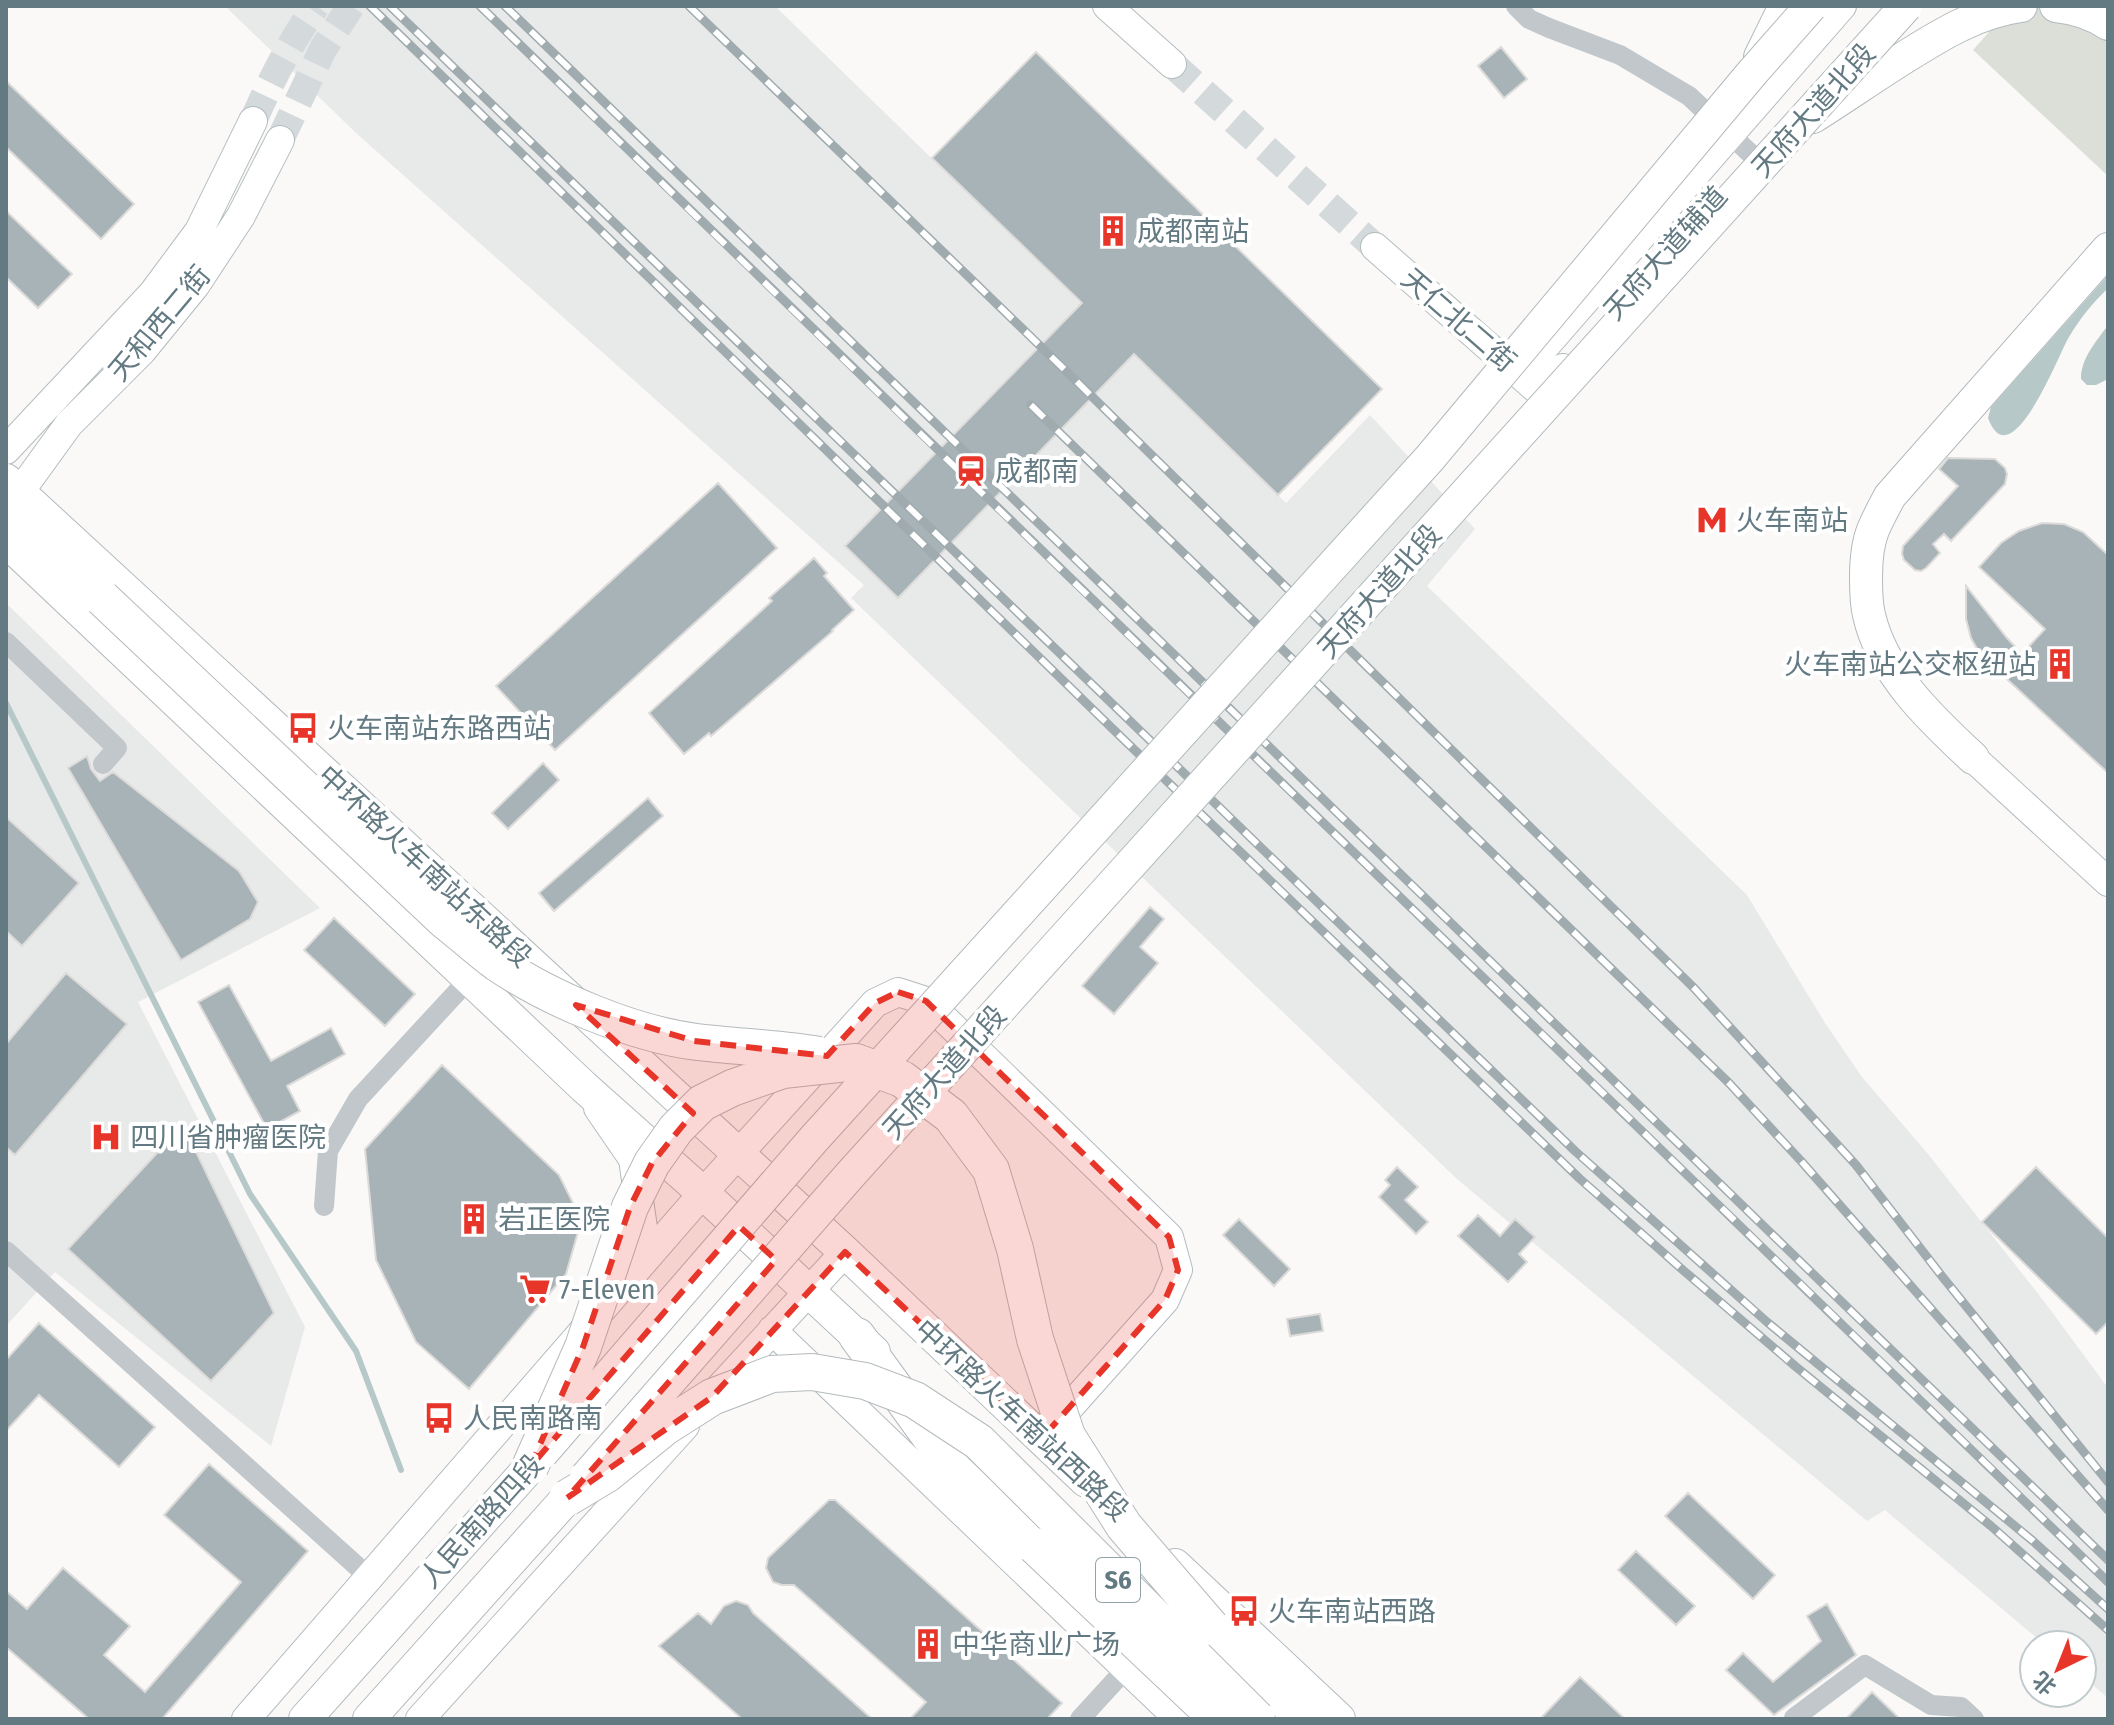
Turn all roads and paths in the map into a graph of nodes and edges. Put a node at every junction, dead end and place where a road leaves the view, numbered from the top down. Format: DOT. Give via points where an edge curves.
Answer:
graph roads {
  1 [pos="1107,6"];
  2 [pos="1516,6"];
  3 [pos="1785,6"];
  4 [pos="1811,6"];
  5 [pos="1842,6"];
  6 [pos="1885,6"];
  7 [pos="1906,6"];
  8 [pos="2021,6"];
  9 [pos="2056,6"];
  10 [pos="2108,24"];
  11 [pos="1172,64"];
  12 [pos="1752,73"];
  13 [pos="253,121"];
  14 [pos="1800,125"];
  15 [pos="1729,135"];
  16 [pos="280,140"];
  17 [pos="1752,155"];
  18 [pos="1375,247"];
  19 [pos="2108,249"];
  20 [pos="1531,383"];
  21 [pos="6,450"];
  22 [pos="8,518"];
  23 [pos="6,642"];
  24 [pos="1973,758"];
  25 [pos="103,764"];
  26 [pos="2108,882"];
  27 [pos="470,978"];
  28 [pos="856,1062"];
  29 [pos="584,1087"];
  30 [pos="813,1140"];
  31 [pos="738,1155"];
  32 [pos="850,1175"];
  33 [pos="703,1193"];
  34 [pos="324,1206"];
  35 [pos="6,1251"];
  36 [pos="845,1252"];
  37 [pos="634,1275"];
  38 [pos="810,1291"];
  39 [pos="772,1330"];
  40 [pos="857,1336"];
  41 [pos="1042,1438"];
  42 [pos="530,1467"];
  43 [pos="567,1498"];
  44 [pos="369,1577"];
  45 [pos="1166,1627"];
  46 [pos="1126,1669"];
  47 [pos="1794,1718"];
  48 [pos="246,1719"];
  49 [pos="305,1719"];
  50 [pos="369,1719"];
  51 [pos="420,1719"];
  52 [pos="1080,1719"];
  53 [pos="1179,1719"];
  54 [pos="1218,1719"];
  55 [pos="1258,1719"];
  56 [pos="1304,1719"];
  57 [pos="1339,1719"];
  58 [pos="1974,1719"];
  1 -- 11 [label="street"];
  2 -- 15 [label="street" via="1529,19 1620,55 1689,96"];
  3 -- 12 [label="main road, bridge"];
  4 -- 12 [label="main road, 天府大道北段, bridge"];
  5 -- 15 [label="street, 天府大道辅道"];
  6 -- 17 [label="street, 天府大道辅道"];
  7 -- 14 [label="main road, 天府大道北段, bridge"];
  8 -- 14 [label="main road" via="1974,18 1940,35"];
  9 -- 10 [label="main road"];
  12 -- 30 [label="main road, 天府大道北段, bridge" via="1429,459"];
  13 -- 21 [label="street" via="199,231 153,293"];
  14 -- 32 [label="main road, 天府大道北段, bridge"];
  15 -- 17 [label="street"];
  15 -- 20 [label="street, 天府大道辅道"];
  16 -- 22 [label="street, 天和西二街" via="241,216 195,286 142,351 69,424"];
  17 -- 20 [label="street, 天府大道辅道"];
  18 -- 20 [label="street, 天仁北二街"];
  19 -- 24 [label="main road" via="1890,496 1873,531 1866,598 1885,659"];
  22 -- 27 [label="main road, 中环路火车南站东路段"];
  22 -- 28 [label="highway, bridge" via="102,598 444,920 497,963 558,999 631,1026 694,1041"];
  22 -- 31 [label="main road, 中环路火车南站东路段"];
  23 -- 25 [label="street" via="117,748"];
  24 -- 26 [label="street"];
  27 -- 29 [label="main road, 中环路火车南站东路段"];
  27 -- 34 [label="street" via="358,1099 328,1151"];
  28 -- 42 [label="highway, bridge" via="783,1070 732,1088 702,1103 676,1129 630,1207 583,1347"];
  28 -- 56 [label="highway, bridge" via="902,1079 951,1116 991,1170 1035,1339 1067,1436 1124,1526 1211,1627"];
  29 -- 33 [label="main road, 中环路火车南站东路段"];
  29 -- 37 [label="street" via="633,1159 643,1228"];
  30 -- 42 [label="main road, 人民南路四段, bridge"];
  31 -- 33 [label="street, 人民南路四段"];
  31 -- 36 [label="main road, 中环路火车南站东路段"];
  31 -- 41 [label="street, 人民南路四段" via="875,1003 898,992 926,1001 1169,1237 1178,1270 1165,1300"];
  32 -- 43 [label="main road, 人民南路四段, bridge"];
  33 -- 37 [label="street, 人民南路四段"];
  33 -- 38 [label="main road, 中环路火车南站东路段"];
  35 -- 44 [label="street"];
  36 -- 38 [label="street"];
  36 -- 41 [label="main road, 中环路火车南站西路段"];
  37 -- 44 [label="street, 人民南路四段"];
  38 -- 39 [label="street"];
  38 -- 40 [label="main road, 中环路火车南站西路段"];
  39 -- 46 [label="street"];
  39 -- 51 [label="street"];
  40 -- 45 [label="main road, 中环路火车南站西路段"];
  40 -- 54 [label="highway, bridge" via="955,1471"];
  41 -- 57 [label="main road, 中环路火车南站西路段"];
  42 -- 49 [label="main road, 人民南路四段"];
  43 -- 50 [label="main road, 人民南路四段"];
  43 -- 55 [label="highway, S6, bridge" via="712,1397 772,1374 812,1372 865,1381 915,1400 979,1442"];
  44 -- 48 [label="street, 人民南路四段"];
  45 -- 46 [label="street"];
  45 -- 55 [label="main road, 中环路火车南站西路段"];
  46 -- 52 [label="street"];
  46 -- 53 [label="street"];
  47 -- 58 [label="street" via="1865,1665 1931,1705 1961,1707"];
}
